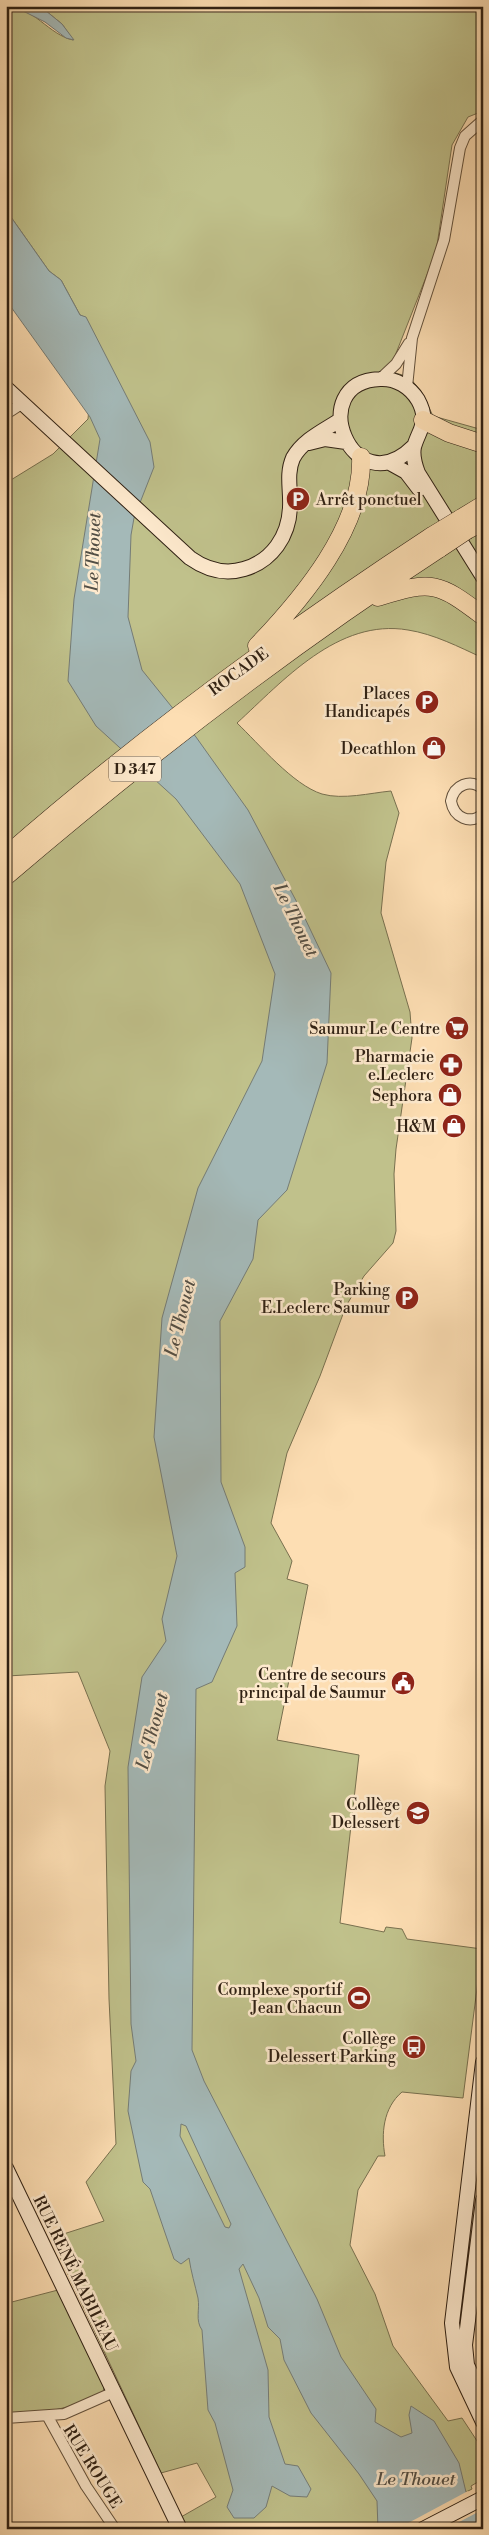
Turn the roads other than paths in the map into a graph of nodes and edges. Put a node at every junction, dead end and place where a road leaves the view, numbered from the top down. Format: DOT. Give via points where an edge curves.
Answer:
graph roads {
  1 [pos="483,120"];
  2 [pos="412,338"];
  3 [pos="380,379"];
  4 [pos="407,387"];
  5 [pos="6,388"];
  6 [pos="23,403"];
  7 [pos="6,414"];
  8 [pos="340,420"];
  9 [pos="423,420"];
  10 [pos="346,442"];
  11 [pos="483,444"];
  12 [pos="304,445"];
  13 [pos="414,446"];
  14 [pos="361,457"];
  15 [pos="388,462"];
  16 [pos="483,505"];
  17 [pos="470,524"];
  18 [pos="436,542"];
  19 [pos="483,578"];
  20 [pos="483,590"];
  21 [pos="354,604"];
  22 [pos="483,616"];
  23 [pos="226,679"];
  24 [pos="215,697"];
  25 [pos="483,789"];
  26 [pos="479,816"];
  27 [pos="483,826"];
  28 [pos="47,831"];
  29 [pos="6,856"];
  30 [pos="6,876"];
  31 [pos="483,2062"];
  32 [pos="482,2082"];
  33 [pos="6,2168"];
  34 [pos="483,2200"];
  35 [pos="114,2392"];
  36 [pos="483,2399"];
  37 [pos="48,2417"];
  38 [pos="6,2418"];
  39 [pos="483,2422"];
  40 [pos="481,2497"];
  41 [pos="115,2529"];
  42 [pos="180,2529"];
  43 [pos="423,2529"];
  1 -- 2 [label="street" via="466,136 460,148 444,240"];
  2 -- 3 [label="street" via="396,364"];
  2 -- 4 [label="street"];
  3 -- 4 [label="main road" via="394,380"];
  3 -- 8 [label="main road" via="369,380 351,391 341,410"];
  4 -- 9 [label="main road" via="419,402"];
  5 -- 6 [label="main road"];
  6 -- 7 [label="street"];
  6 -- 12 [label="main road" via="174,541 202,558 225,563 261,554 283,534 290,508 290,466"];
  8 -- 10 [label="main road"];
  8 -- 12 [label="main road"];
  9 -- 11 [label="highway"];
  9 -- 13 [label="main road"];
  10 -- 12 [label="main road" via="325,439"];
  10 -- 14 [label="main road"];
  13 -- 15 [label="main road" via="398,459"];
  13 -- 19 [label="main road" via="418,473"];
  14 -- 15 [label="main road"];
  14 -- 23 [label="highway" via="358,492 324,563 292,608"];
  15 -- 20 [label="main road" via="406,472 418,487"];
  16 -- 17 [label="highway, ROCADE / D 347"];
  17 -- 18 [label="highway, ROCADE / D 347, bridge"];
  18 -- 21 [label="highway, D 347"];
  18 -- 23 [label="highway, ROCADE / D 347" via="305,621"];
  21 -- 22 [label="highway" via="400,588 422,586 452,593"];
  21 -- 24 [label="highway, D 347"];
  23 -- 24 [label="highway, ROCADE / D 347"];
  24 -- 28 [label="highway, ROCADE / D 347"];
  25 -- 26 [label="street" via="467,783 458,787 452,797 452,807 457,815 466,819"];
  26 -- 27 [label="street"];
  28 -- 29 [label="highway, ROCADE / D 347"];
  28 -- 30 [label="highway, D 347"];
  31 -- 32 [label="main road"];
  32 -- 39 [label="main road" via="452,2323 457,2367"];
  33 -- 35 [label="main road, RUE RENÉ MABILEAU"];
  34 -- 36 [label="main road" via="465,2345 467,2365"];
  35 -- 37 [label="street" via="64,2414"];
  35 -- 42 [label="main road, RUE RENÉ MABILEAU"];
  37 -- 38 [label="street"];
  37 -- 41 [label="street, RUE ROUGE" via="86,2486"];
  40 -- 43 [label="main road"];
}
